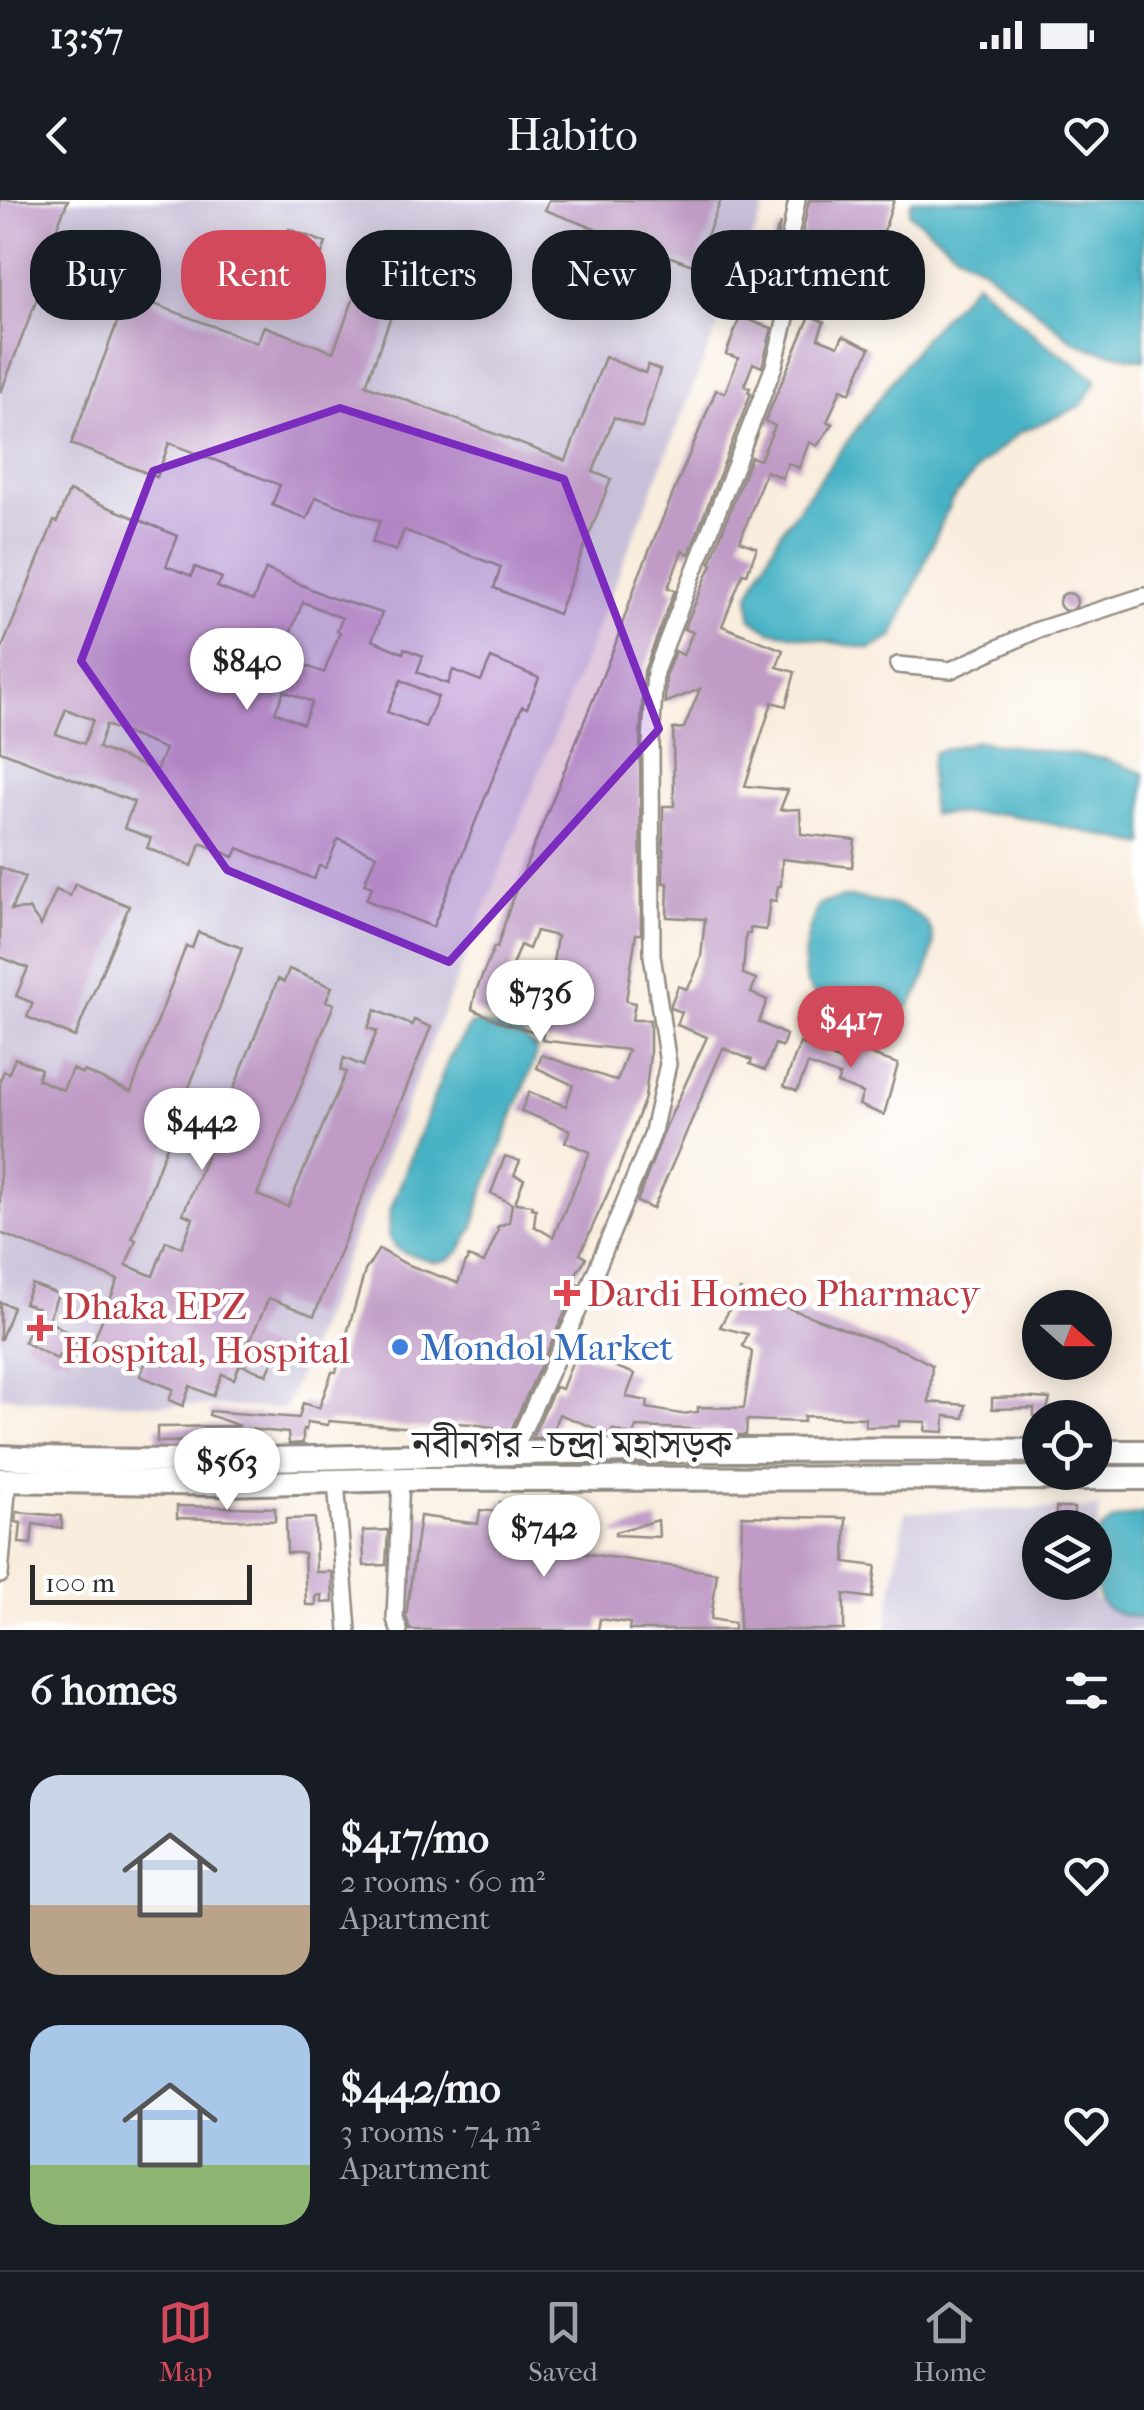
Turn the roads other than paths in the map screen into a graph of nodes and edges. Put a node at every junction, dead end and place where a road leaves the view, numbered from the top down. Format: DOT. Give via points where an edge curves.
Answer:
graph roads {
  1 [pos="797,200"];
  2 [pos="1144,596"];
  3 [pos="898,665"];
  4 [pos="1022,1451"];
  5 [pos="1112,1452"];
  6 [pos="1144,1452"];
  7 [pos="512,1454"];
  8 [pos="0,1457"];
  9 [pos="1144,1478"];
  10 [pos="401,1479"];
  11 [pos="4,1480"];
  12 [pos="336,1481"];
  13 [pos="0,1575"];
  14 [pos="348,1630"];
  15 [pos="399,1630"];
  1 -- 7 [label="street" via="783,273 789,306 774,366 655,672 652,955 668,1064 652,1136"];
  2 -- 3 [label="street" via="1035,631 950,670"];
  4 -- 7 [label="highway, নবীনগর - চন্দ্রা মহাসড়ক"];
  5 -- 6 [label="highway"];
  7 -- 8 [label="highway, নবীনগর - চন্দ্রা মহাসড়ক" via="195,1462"];
  9 -- 10 [label="highway, নবীনগর - চন্দ্রা মহাসড়ক"];
  10 -- 12 [label="highway, নবীনগর - চন্দ্রা মহাসড়ক"];
  10 -- 15 [label="street"];
  11 -- 12 [label="highway, নবীনগর - চন্দ্রা মহাসড়ক"];
  11 -- 13 [label="street"];
  12 -- 14 [label="street"];
}
